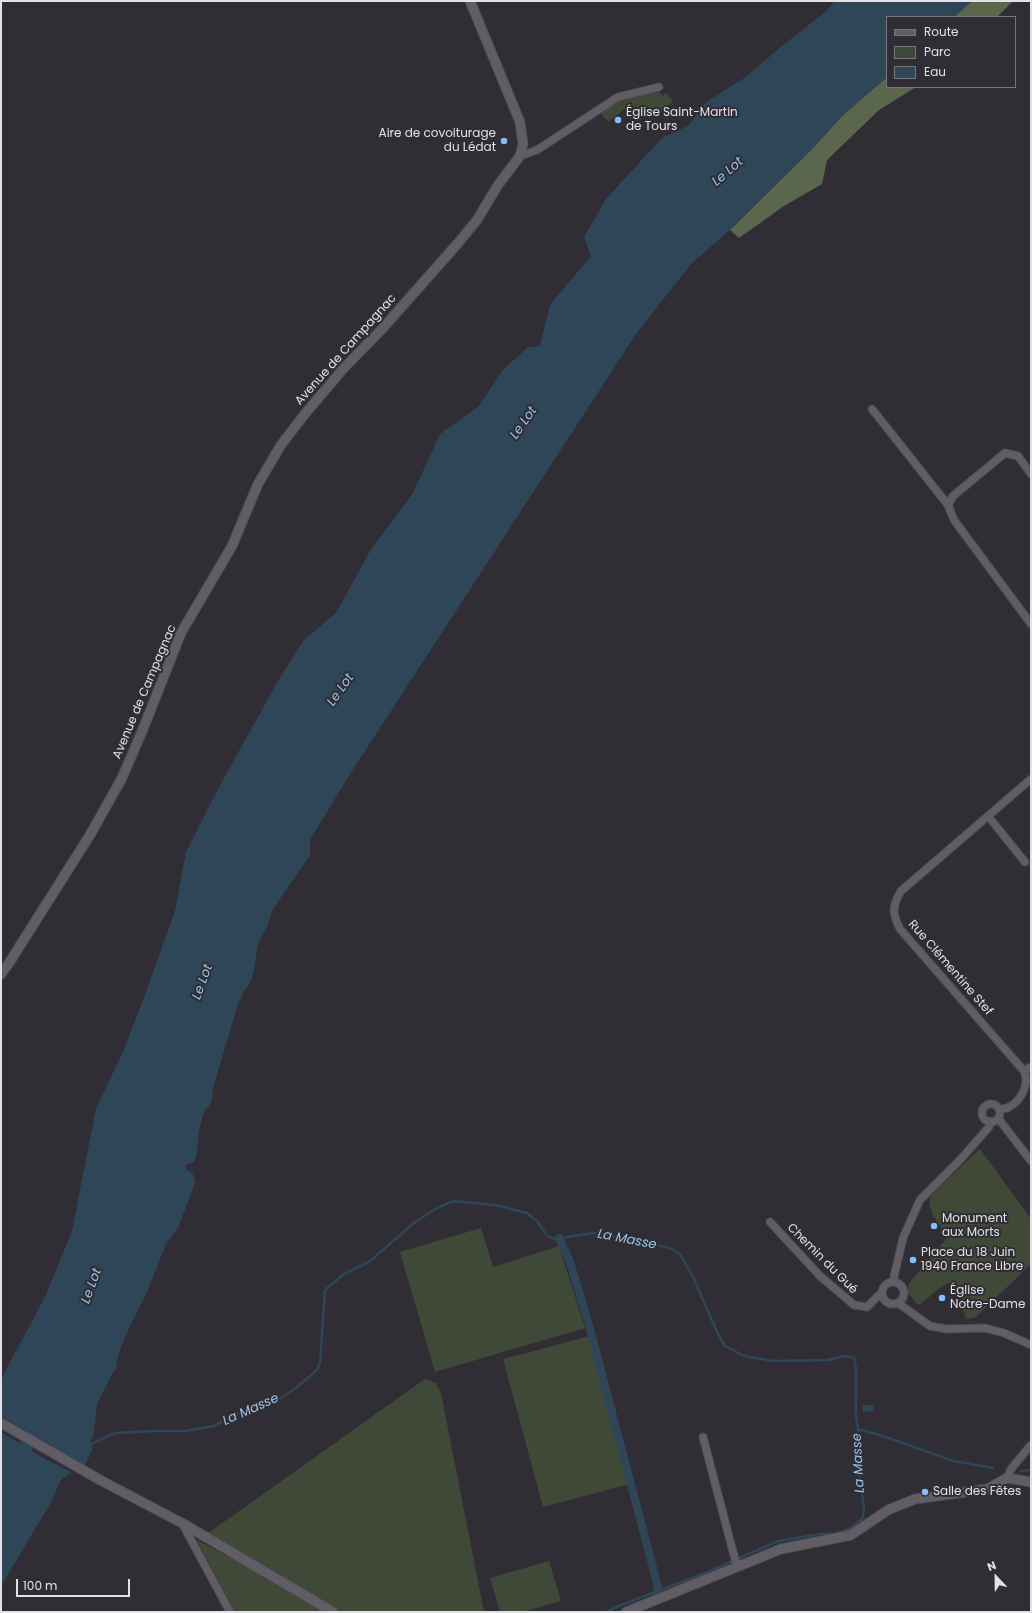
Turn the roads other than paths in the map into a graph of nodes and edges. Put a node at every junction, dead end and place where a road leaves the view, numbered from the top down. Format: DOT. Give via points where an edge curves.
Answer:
graph roads {
  1 [pos="470,1"];
  2 [pos="659,87"];
  3 [pos="520,156"];
  4 [pos="872,408"];
  5 [pos="1031,474"];
  6 [pos="948,505"];
  7 [pos="1031,624"];
  8 [pos="1031,779"];
  9 [pos="988,816"];
  10 [pos="1025,862"];
  11 [pos="1,974"];
  12 [pos="1031,1067"];
  13 [pos="1024,1071"];
  14 [pos="999,1109"];
  15 [pos="998,1118"];
  16 [pos="990,1121"];
  17 [pos="1031,1161"];
  18 [pos="770,1222"];
  19 [pos="893,1281"];
  20 [pos="881,1293"];
  21 [pos="898,1303"];
  22 [pos="1031,1345"];
  23 [pos="1,1423"];
  24 [pos="703,1437"];
  25 [pos="1031,1445"];
  26 [pos="1007,1478"];
  27 [pos="1031,1482"];
  28 [pos="182,1523"];
  29 [pos="737,1567"];
  30 [pos="230,1612"];
  31 [pos="333,1612"];
  32 [pos="626,1612"];
  1 -- 3 [label="street" via="520,122 523,144"];
  2 -- 3 [label="street" via="618,97 537,150"];
  3 -- 11 [label="street, Avenue de Campagnac" via="459,242 343,369 281,445 258,484 232,546 181,633 122,778 75,859"];
  4 -- 6 [label="street"];
  5 -- 6 [label="street" via="1018,456 1006,453 953,496"];
  6 -- 7 [label="street" via="954,520"];
  8 -- 9 [label="street, Rue Clémentine Stef"];
  9 -- 10 [label="street"];
  9 -- 13 [label="street, Rue Clémentine Stef" via="901,891 895,901 895,919 900,929"];
  12 -- 13 [label="street"];
  13 -- 14 [label="street" via="1026,1081 1021,1096 1008,1108"];
  14 -- 15 [label="street"];
  14 -- 16 [label="street" via="992,1104 984,1108 983,1116"];
  15 -- 16 [label="street"];
  15 -- 17 [label="street"];
  16 -- 19 [label="street" via="989,1127 960,1160 920,1200 903,1238"];
  18 -- 20 [label="street, Chemin du Gué" via="820,1276 854,1305 867,1307"];
  19 -- 20 [label="street" via="888,1282"];
  19 -- 21 [label="street" via="904,1288 904,1298"];
  20 -- 21 [label="street" via="888,1304"];
  21 -- 22 [label="street" via="930,1326 946,1329 985,1328"];
  23 -- 28 [label="street" via="100,1480"];
  24 -- 29 [label="street"];
  25 -- 26 [label="street" via="1011,1469"];
  26 -- 27 [label="street"];
  26 -- 29 [label="street" via="987,1489 915,1499 888,1510 851,1535 781,1549"];
  28 -- 30 [label="street"];
  28 -- 31 [label="street"];
  29 -- 32 [label="street"];
}
